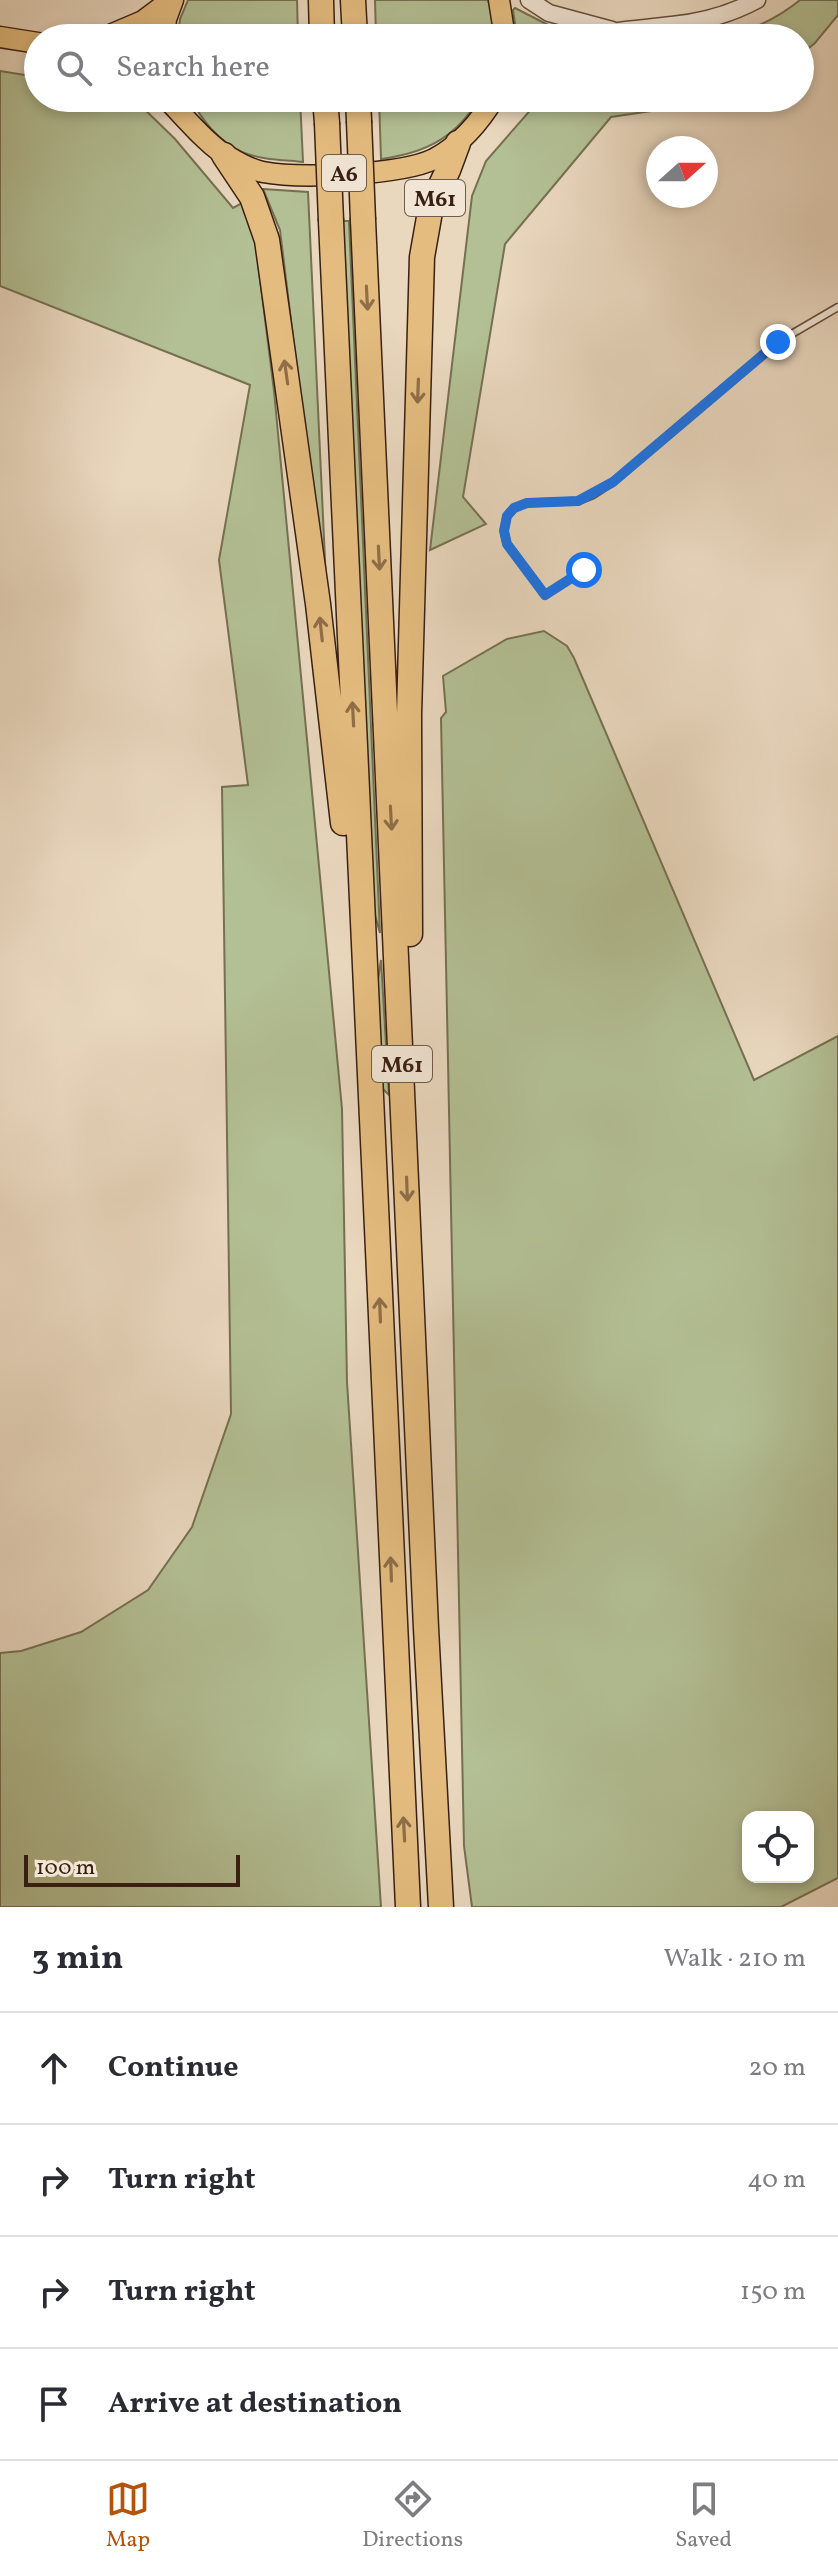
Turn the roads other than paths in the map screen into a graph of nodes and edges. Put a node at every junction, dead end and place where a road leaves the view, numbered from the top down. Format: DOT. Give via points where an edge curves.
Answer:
graph roads {
  1 [pos="172,0"];
  2 [pos="321,0"];
  3 [pos="353,0"];
  4 [pos="499,0"];
  5 [pos="529,0"];
  6 [pos="757,0"];
  7 [pos="136,24"];
  8 [pos="165,24"];
  9 [pos="322,24"];
  10 [pos="354,24"];
  11 [pos="503,24"];
  12 [pos="590,24"];
  13 [pos="670,24"];
  14 [pos="0,37"];
  15 [pos="24,41"];
  16 [pos="185,112"];
  17 [pos="326,112"];
  18 [pos="358,112"];
  19 [pos="486,112"];
  20 [pos="458,143"];
  21 [pos="224,155"];
  22 [pos="838,307"];
  23 [pos="584,570"];
  24 [pos="368,1041"];
  25 [pos="405,1134"];
  26 [pos="408,1907"];
  27 [pos="441,1907"];
  1 -- 7 [label="main road"];
  1 -- 8 [label="main road"];
  2 -- 9 [label="highway"];
  3 -- 10 [label="highway"];
  4 -- 11 [label="main road"];
  5 -- 12 [label="street" via="549,13"];
  6 -- 13 [label="street" via="726,14"];
  14 -- 15 [label="main road"];
  16 -- 21 [label="main road, A6"];
  24 -- 17 [label="highway, M61, one-way, bridge"];
  18 -- 25 [label="highway, M61, one-way, bridge"];
  19 -- 20 [label="main road, A6"];
  20 -- 21 [label="main road, A6" via="408,168 323,175 259,171"];
  20 -- 25 [label="highway, M61, one-way" via="431,206 422,257"];
  24 -- 21 [label="highway, M61, one-way" via="318,604 267,240 252,197"];
  22 -- 23 [label="lane" via="778,342 593,495 578,501 527,503 507,516 507,544 545,595"];
  26 -- 24 [label="highway, M61, one-way"];
  25 -- 27 [label="highway, M61, one-way"];
}
